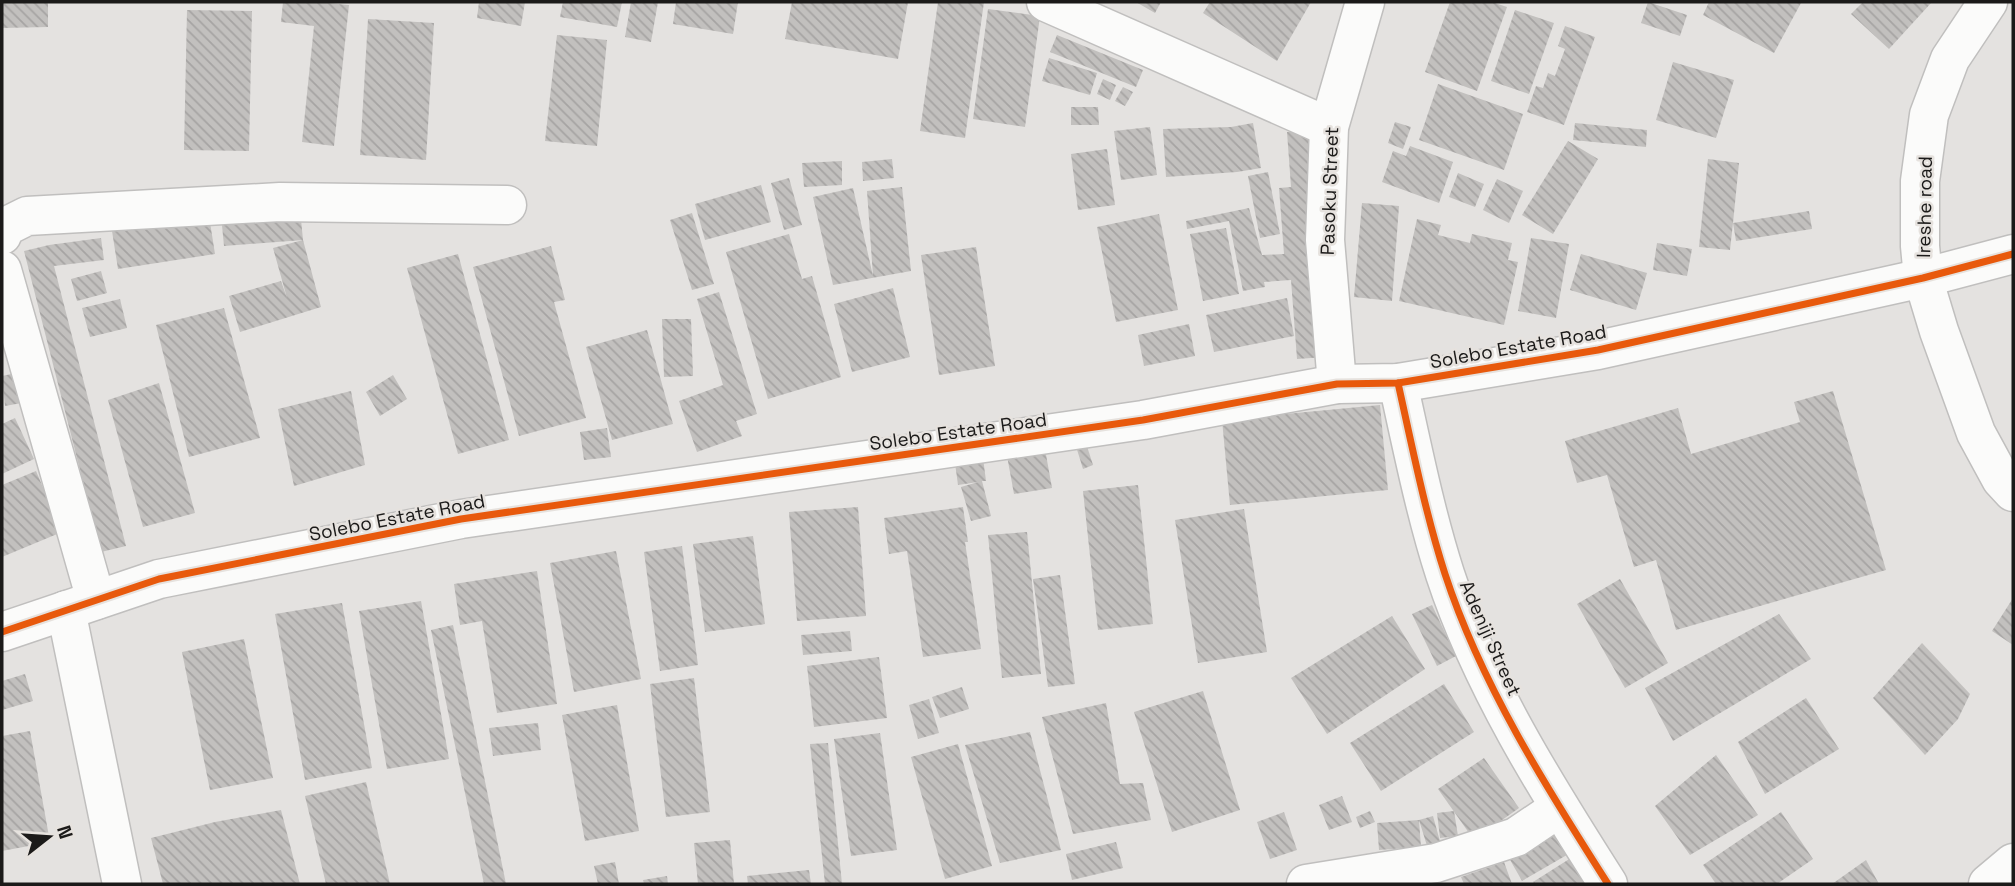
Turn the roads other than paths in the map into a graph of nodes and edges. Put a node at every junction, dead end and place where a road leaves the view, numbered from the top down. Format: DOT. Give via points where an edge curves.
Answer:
graph roads {
  1 [pos="1046,2"];
  2 [pos="1365,2"];
  3 [pos="1988,2"];
  4 [pos="1329,127"];
  5 [pos="507,205"];
  6 [pos="2,235"];
  7 [pos="2013,254"];
  8 [pos="2,270"];
  9 [pos="1923,278"];
  10 [pos="1398,383"];
  11 [pos="1337,384"];
  12 [pos="2013,492"];
  13 [pos="81,605"];
  14 [pos="2,632"];
  15 [pos="1559,808"];
  16 [pos="2013,863"];
  17 [pos="122,884"];
  18 [pos="1306,884"];
  19 [pos="1608,884"];
  20 [pos="1988,884"];
  1 -- 4 [label="street"];
  2 -- 4 [label="street, Pasoku Street"];
  3 -- 9 [label="street, Ireshe road" via="1950,59 1929,115 1920,181"];
  4 -- 11 [label="street, Pasoku Street" via="1325,240"];
  5 -- 6 [label="street" via="280,202 41,215 15,222 4,228"];
  7 -- 9 [label="street, Solebo Estate Road"];
  8 -- 13 [label="street"];
  9 -- 10 [label="street, Solebo Estate Road" via="1598,350"];
  9 -- 12 [label="street, Ireshe road" via="1976,433"];
  10 -- 11 [label="street, Solebo Estate Road"];
  10 -- 15 [label="street, Adeniji Street" via="1445,575 1518,737"];
  11 -- 13 [label="street, Solebo Estate Road" via="1143,420 461,519 159,579"];
  13 -- 14 [label="street, Solebo Estate Road"];
  13 -- 17 [label="street"];
  15 -- 18 [label="street" via="1516,837 1436,863"];
  15 -- 19 [label="street, Adeniji Street"];
  16 -- 20 [label="street"];
}
